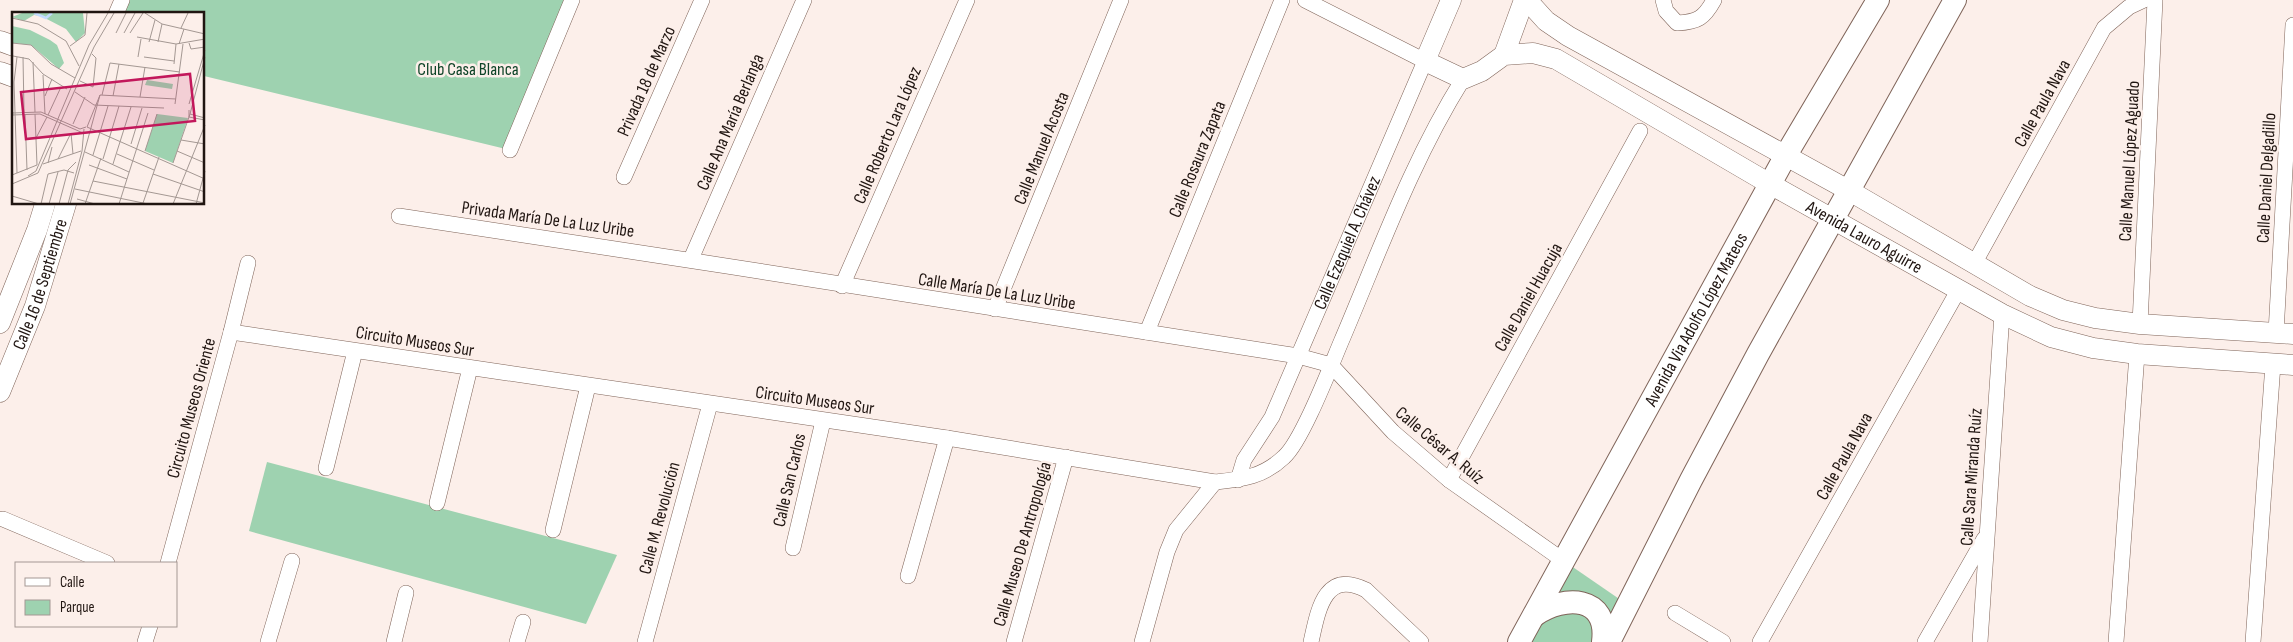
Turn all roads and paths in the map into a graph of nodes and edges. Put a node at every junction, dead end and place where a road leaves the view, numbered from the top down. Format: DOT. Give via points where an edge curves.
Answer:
graph roads {
  1 [pos="122,0"];
  2 [pos="572,0"];
  3 [pos="702,0"];
  4 [pos="804,0"];
  5 [pos="966,0"];
  6 [pos="1121,0"];
  7 [pos="1282,0"];
  8 [pos="1305,0"];
  9 [pos="1451,0"];
  10 [pos="1526,0"];
  11 [pos="1663,0"];
  12 [pos="1714,0"];
  13 [pos="1878,0"];
  14 [pos="1955,0"];
  15 [pos="2144,0"];
  16 [pos="2155,0"];
  17 [pos="117,12"];
  18 [pos="2293,25"];
  19 [pos="0,41"];
  20 [pos="12,45"];
  21 [pos="1504,55"];
  22 [pos="1425,61"];
  23 [pos="0,72"];
  24 [pos="12,76"];
  25 [pos="1463,79"];
  26 [pos="1640,131"];
  27 [pos="510,150"];
  28 [pos="1786,155"];
  29 [pos="624,177"];
  30 [pos="1770,184"];
  31 [pos="1848,190"];
  32 [pos="45,205"];
  33 [pos="66,205"];
  34 [pos="399,216"];
  35 [pos="1832,219"];
  36 [pos="691,259"];
  37 [pos="248,263"];
  38 [pos="1974,264"];
  39 [pos="842,286"];
  40 [pos="1959,289"];
  41 [pos="995,309"];
  42 [pos="2002,314"];
  43 [pos="0,323"];
  44 [pos="2140,324"];
  45 [pos="231,332"];
  46 [pos="1147,332"];
  47 [pos="2285,333"];
  48 [pos="355,351"];
  49 [pos="2137,354"];
  50 [pos="1298,356"];
  51 [pos="5,363"];
  52 [pos="2283,364"];
  53 [pos="1332,365"];
  54 [pos="470,368"];
  55 [pos="588,386"];
  56 [pos="0,392"];
  57 [pos="710,404"];
  58 [pos="823,421"];
  59 [pos="947,438"];
  60 [pos="1066,457"];
  61 [pos="326,468"];
  62 [pos="1238,480"];
  63 [pos="1449,480"];
  64 [pos="1215,482"];
  65 [pos="437,503"];
  66 [pos="3,519"];
  67 [pos="553,530"];
  68 [pos="1986,536"];
  69 [pos="793,548"];
  70 [pos="292,561"];
  71 [pos="1564,561"];
  72 [pos="105,562"];
  73 [pos="168,562"];
  74 [pos="908,576"];
  75 [pos="406,593"];
  76 [pos="1675,613"];
  77 [pos="1535,615"];
  78 [pos="523,622"];
  79 [pos="150,627"];
  80 [pos="145,642"];
  81 [pos="268,642"];
  82 [pos="394,642"];
  83 [pos="517,642"];
  84 [pos="645,642"];
  85 [pos="1014,642"];
  86 [pos="1142,642"];
  87 [pos="1311,642"];
  88 [pos="1421,642"];
  89 [pos="1519,642"];
  90 [pos="1603,642"];
  91 [pos="1609,642"];
  92 [pos="1723,642"];
  93 [pos="1760,642"];
  94 [pos="1926,642"];
  95 [pos="1980,642"];
  96 [pos="2116,642"];
  97 [pos="2253,642"];
  1 -- 17 [label="street"];
  2 -- 27 [label="street"];
  3 -- 29 [label="street, Privada 18 de Marzo"];
  4 -- 36 [label="street, Calle Ana María Berlanga"];
  5 -- 39 [label="street, Calle Roberto Lara López"];
  6 -- 41 [label="street, Calle Manuel Acosta"];
  7 -- 46 [label="street, Calle Rosaura Zapata"];
  8 -- 22 [label="street"];
  9 -- 22 [label="street, Calle Ezequiel A. Chávez"];
  10 -- 21 [label="street"];
  10 -- 28 [label="street, Avenida Lauro Aguirre" via="1546,21 1568,36"];
  11 -- 12 [label="street" via="1666,11 1678,23 1694,22 1707,13"];
  13 -- 28 [label="main road, Avenida Via Adolfo López Mateos"];
  14 -- 31 [label="main road"];
  15 -- 38 [label="street, Calle Paula Nava" via="2129,7 2104,28"];
  16 -- 44 [label="street, Calle Manuel López Aguado"];
  18 -- 47 [label="street, Calle Daniel Delgadillo"];
  19 -- 20 [label="street"];
  21 -- 25 [label="street" via="1482,71"];
  21 -- 30 [label="street, Avenida Lauro Aguirre" via="1533,53 1556,59"];
  22 -- 25 [label="street"];
  22 -- 50 [label="street, Calle Ezequiel A. Chávez"];
  23 -- 24 [label="street"];
  25 -- 53 [label="street, Calle Ezequiel A. Chávez" via="1422,150"];
  26 -- 63 [label="street, Calle Daniel Huacuja"];
  28 -- 30 [label="main road, Avenida Via Adolfo López Mateos"];
  28 -- 31 [label="street, Avenida Lauro Aguirre"];
  30 -- 35 [label="street, Avenida Lauro Aguirre"];
  30 -- 71 [label="main road, Avenida Via Adolfo López Mateos"];
  31 -- 35 [label="main road"];
  31 -- 38 [label="street, Avenida Lauro Aguirre"];
  32 -- 43 [label="street, Calle 16 de Septiembre"];
  33 -- 51 [label="street, Calle 16 de Septiembre" via="35,306"];
  34 -- 36 [label="street, Privada María De La Luz Uribe"];
  35 -- 40 [label="street, Avenida Lauro Aguirre"];
  35 -- 91 [label="main road" via="1691,480"];
  36 -- 39 [label="street, Calle María De La Luz Uribe"];
  37 -- 45 [label="street, Circuito Museos Oriente"];
  38 -- 44 [label="street, Avenida Lauro Aguirre" via="2030,296 2063,310"];
  39 -- 41 [label="street, Calle María De La Luz Uribe"];
  40 -- 42 [label="street, Avenida Lauro Aguirre"];
  40 -- 93 [label="street, Calle Paula Nava"];
  41 -- 46 [label="street, Calle María De La Luz Uribe"];
  42 -- 49 [label="street, Avenida Lauro Aguirre" via="2052,337 2093,348"];
  42 -- 68 [label="street, Calle Sara Miranda Ruíz"];
  44 -- 47 [label="street, Avenida Lauro Aguirre"];
  45 -- 48 [label="street, Circuito Museos Sur"];
  45 -- 73 [label="street, Circuito Museos Oriente"];
  46 -- 50 [label="street, Calle María De La Luz Uribe"];
  48 -- 54 [label="street, Circuito Museos Sur"];
  48 -- 61 [label="street"];
  49 -- 52 [label="street, Avenida Lauro Aguirre"];
  49 -- 96 [label="street"];
  50 -- 53 [label="street"];
  50 -- 62 [label="street, Calle Ezequiel A. Chávez" via="1272,417 1244,460"];
  51 -- 56 [label="street, Calle 16 de Septiembre"];
  52 -- 97 [label="street"];
  53 -- 62 [label="street, Circuito Museos Sur" via="1286,456 1265,473"];
  53 -- 63 [label="street, Calle César A. Ruíz" via="1393,432"];
  54 -- 55 [label="street, Circuito Museos Sur"];
  54 -- 65 [label="street"];
  55 -- 57 [label="street, Circuito Museos Sur"];
  55 -- 67 [label="street"];
  57 -- 58 [label="street, Circuito Museos Sur"];
  57 -- 84 [label="street, Calle M. Revolución"];
  58 -- 59 [label="street, Circuito Museos Sur"];
  58 -- 69 [label="street, Calle San Carlos"];
  59 -- 60 [label="street, Circuito Museos Sur"];
  59 -- 74 [label="street"];
  60 -- 64 [label="street, Circuito Museos Sur"];
  60 -- 85 [label="street, Calle Museo De Antropología"];
  62 -- 64 [label="street, Circuito Museos Sur"];
  63 -- 71 [label="street, Calle César A. Ruíz"];
  64 -- 86 [label="street" via="1176,530"];
  66 -- 72 [label="street"];
  68 -- 94 [label="street"];
  68 -- 95 [label="street, Calle Sara Miranda Ruíz"];
  70 -- 81 [label="street"];
  71 -- 77 [label="main road, Avenida Via Adolfo López Mateos"];
  75 -- 82 [label="street"];
  76 -- 92 [label="street"];
  77 -- 89 [label="main road, Avenida Via Adolfo López Mateos"];
  77 -- 90 [label="main road" via="1547,606 1562,602 1588,606 1601,616"];
  78 -- 83 [label="street"];
  79 -- 80 [label="street"];
  87 -- 88 [label="street" via="1323,599 1332,588 1342,584 1366,590"];
}
